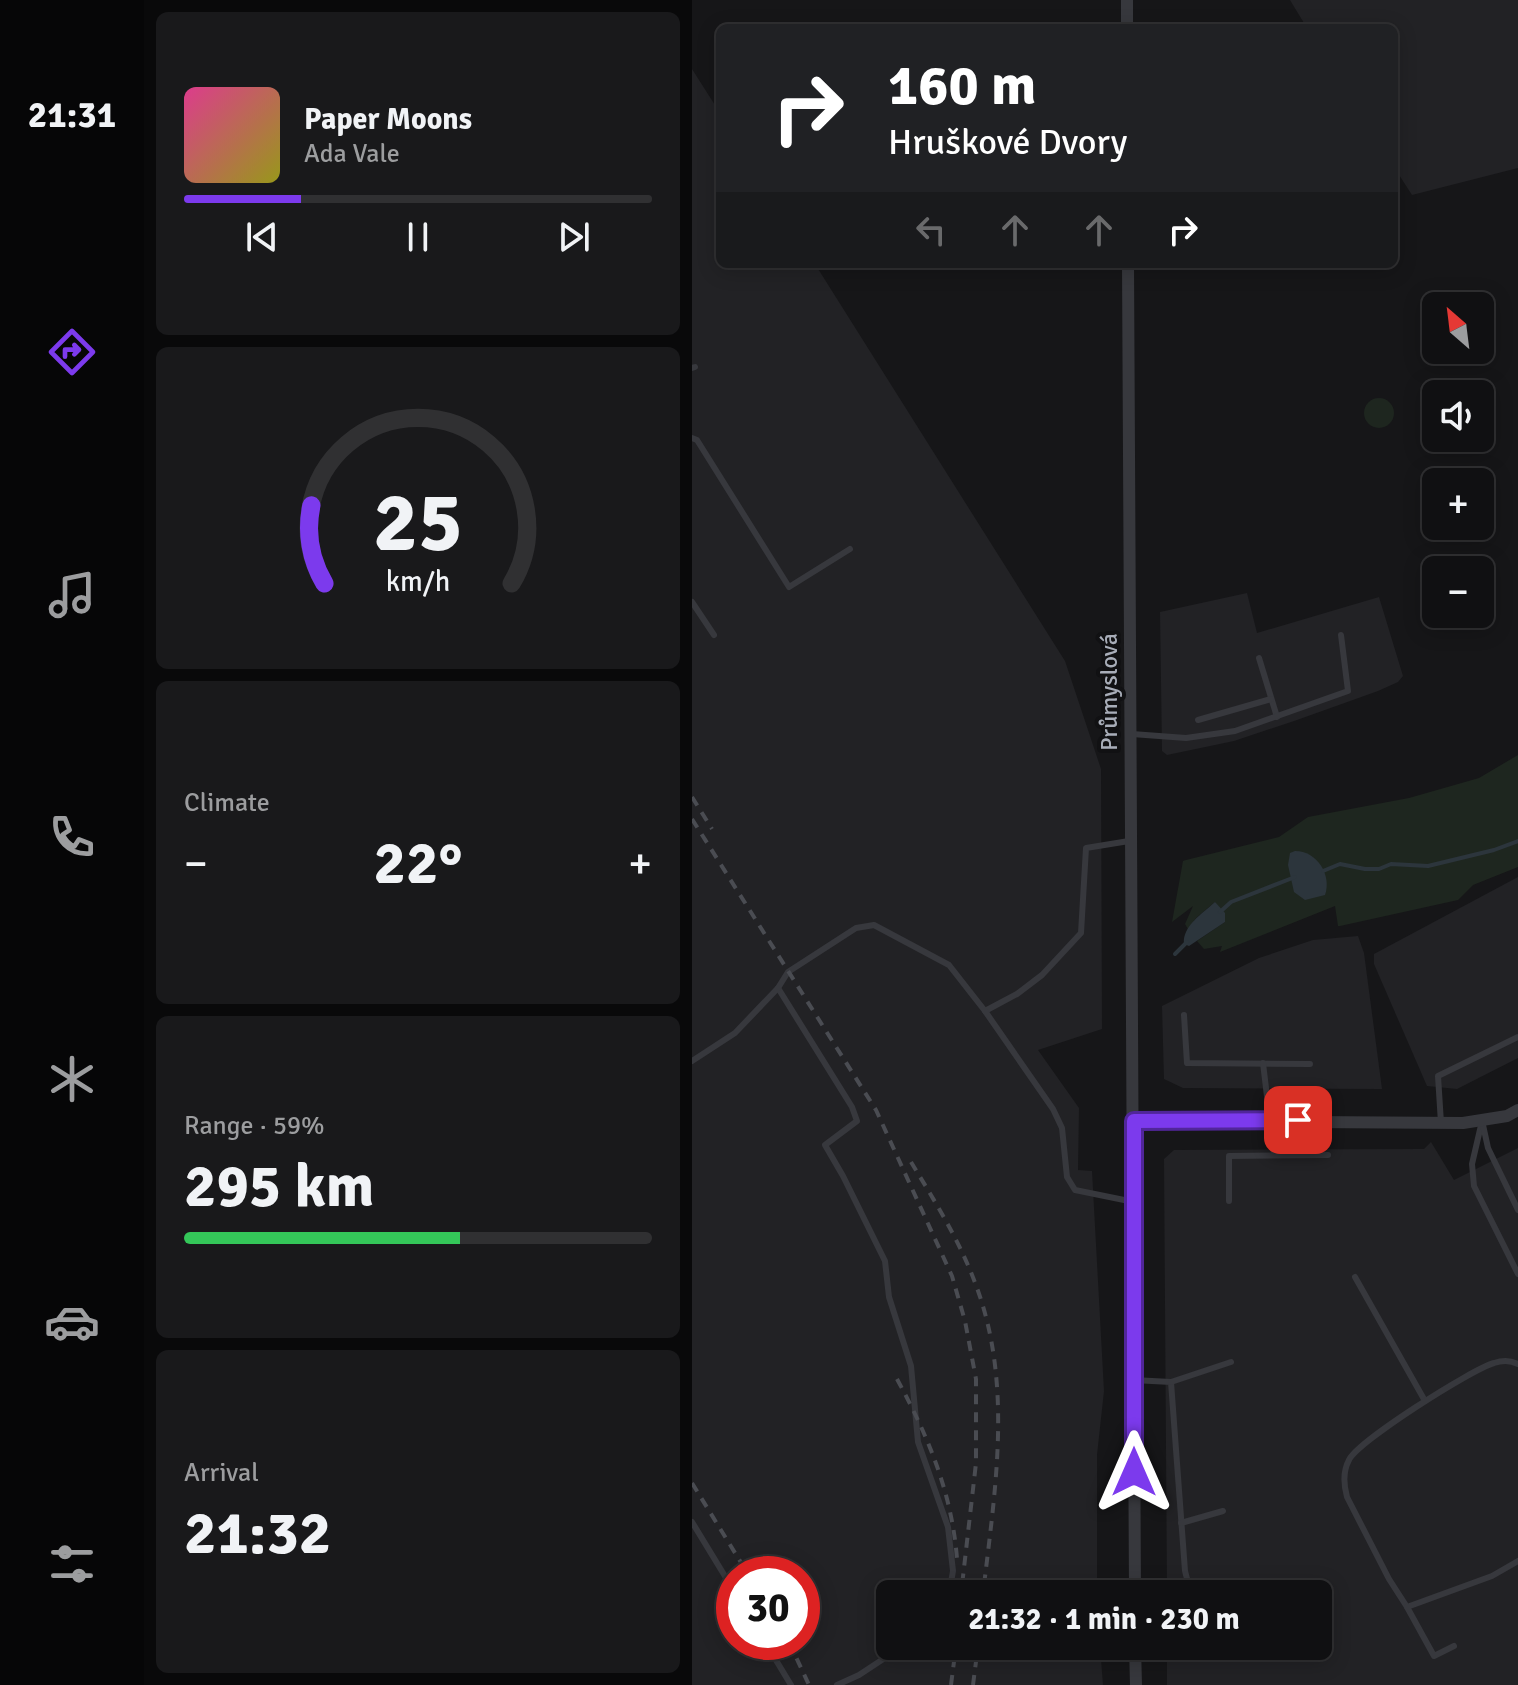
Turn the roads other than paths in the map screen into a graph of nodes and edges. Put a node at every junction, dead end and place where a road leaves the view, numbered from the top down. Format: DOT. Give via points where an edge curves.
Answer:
graph roads {
  1 [pos="1127,0"];
  2 [pos="1127,24"];
  3 [pos="1128,268"];
  4 [pos="692,438"];
  5 [pos="850,549"];
  6 [pos="692,602"];
  7 [pos="714,635"];
  8 [pos="1341,635"];
  9 [pos="1259,658"];
  10 [pos="1271,699"];
  11 [pos="1277,717"];
  12 [pos="1198,720"];
  13 [pos="1132,734"];
  14 [pos="1129,841"];
  15 [pos="778,988"];
  16 [pos="985,1011"];
  17 [pos="1184,1015"];
  18 [pos="1518,1037"];
  19 [pos="692,1061"];
  20 [pos="1263,1063"];
  21 [pos="1310,1064"];
  22 [pos="1518,1110"];
  23 [pos="1269,1120"];
  24 [pos="1134,1121"];
  25 [pos="1482,1121"];
  26 [pos="1441,1123"];
  27 [pos="1274,1155"];
  28 [pos="1328,1155"];
  29 [pos="1229,1201"];
  30 [pos="1134,1202"];
  31 [pos="1518,1210"];
  32 [pos="1518,1274"];
  33 [pos="1355,1277"];
  34 [pos="1231,1362"];
  35 [pos="1518,1364"];
  36 [pos="1133,1380"];
  37 [pos="1171,1382"];
  38 [pos="1425,1401"];
  39 [pos="1223,1511"];
  40 [pos="692,1522"];
  41 [pos="1181,1523"];
  42 [pos="716,1561"];
  43 [pos="1518,1561"];
  44 [pos="951,1580"];
  45 [pos="1135,1580"];
  46 [pos="1187,1580"];
  47 [pos="1407,1607"];
  48 [pos="1454,1646"];
  49 [pos="776,1660"];
  50 [pos="882,1660"];
  51 [pos="1135,1660"];
  52 [pos="791,1685"];
  53 [pos="837,1685"];
  54 [pos="1136,1685"];
  1 -- 2 [label="street"];
  3 -- 13 [label="street, Průmyslová"];
  4 -- 5 [label="lane" via="789,587"];
  6 -- 7 [label="lane"];
  8 -- 11 [label="lane" via="1348,691"];
  9 -- 10 [label="lane"];
  10 -- 11 [label="lane"];
  10 -- 12 [label="lane"];
  11 -- 13 [label="lane" via="1235,731 1186,738"];
  13 -- 14 [label="street, Průmyslová"];
  14 -- 16 [label="lane" via="1086,848 1081,933 1042,975"];
  14 -- 24 [label="street, Průmyslová"];
  15 -- 16 [label="lane" via="788,972 856,928 874,925 949,965"];
  15 -- 19 [label="lane" via="735,1033"];
  15 -- 44 [label="lane" via="857,1121 825,1145 885,1261 889,1297 911,1366 918,1442 948,1527"];
  16 -- 30 [label="lane" via="1053,1109 1064,1138 1067,1177 1075,1190"];
  17 -- 20 [label="lane" via="1187,1063"];
  18 -- 26 [label="lane" via="1438,1076"];
  20 -- 21 [label="lane"];
  20 -- 23 [label="lane"];
  22 -- 25 [label="street"];
  23 -- 24 [label="street"];
  23 -- 26 [label="street"];
  23 -- 27 [label="lane"];
  24 -- 30 [label="street, Průmyslová"];
  25 -- 26 [label="street"];
  25 -- 31 [label="lane" via="1488,1148"];
  25 -- 32 [label="lane" via="1472,1164 1474,1186"];
  27 -- 28 [label="lane"];
  27 -- 29 [label="lane" via="1229,1156"];
  30 -- 36 [label="street, Průmyslová"];
  33 -- 38 [label="lane"];
  34 -- 37 [label="lane"];
  35 -- 38 [label="lane" via="1492,1363"];
  36 -- 37 [label="lane"];
  36 -- 45 [label="street, Průmyslová"];
  37 -- 41 [label="lane"];
  38 -- 47 [label="lane" via="1367,1441 1349,1460 1344,1485"];
  39 -- 41 [label="lane"];
  40 -- 42 [label="lane"];
  41 -- 46 [label="lane"];
  43 -- 47 [label="lane"];
  47 -- 48 [label="lane" via="1434,1656"];
  49 -- 52 [label="lane"];
  50 -- 53 [label="lane"];
  51 -- 54 [label="street"];
}
